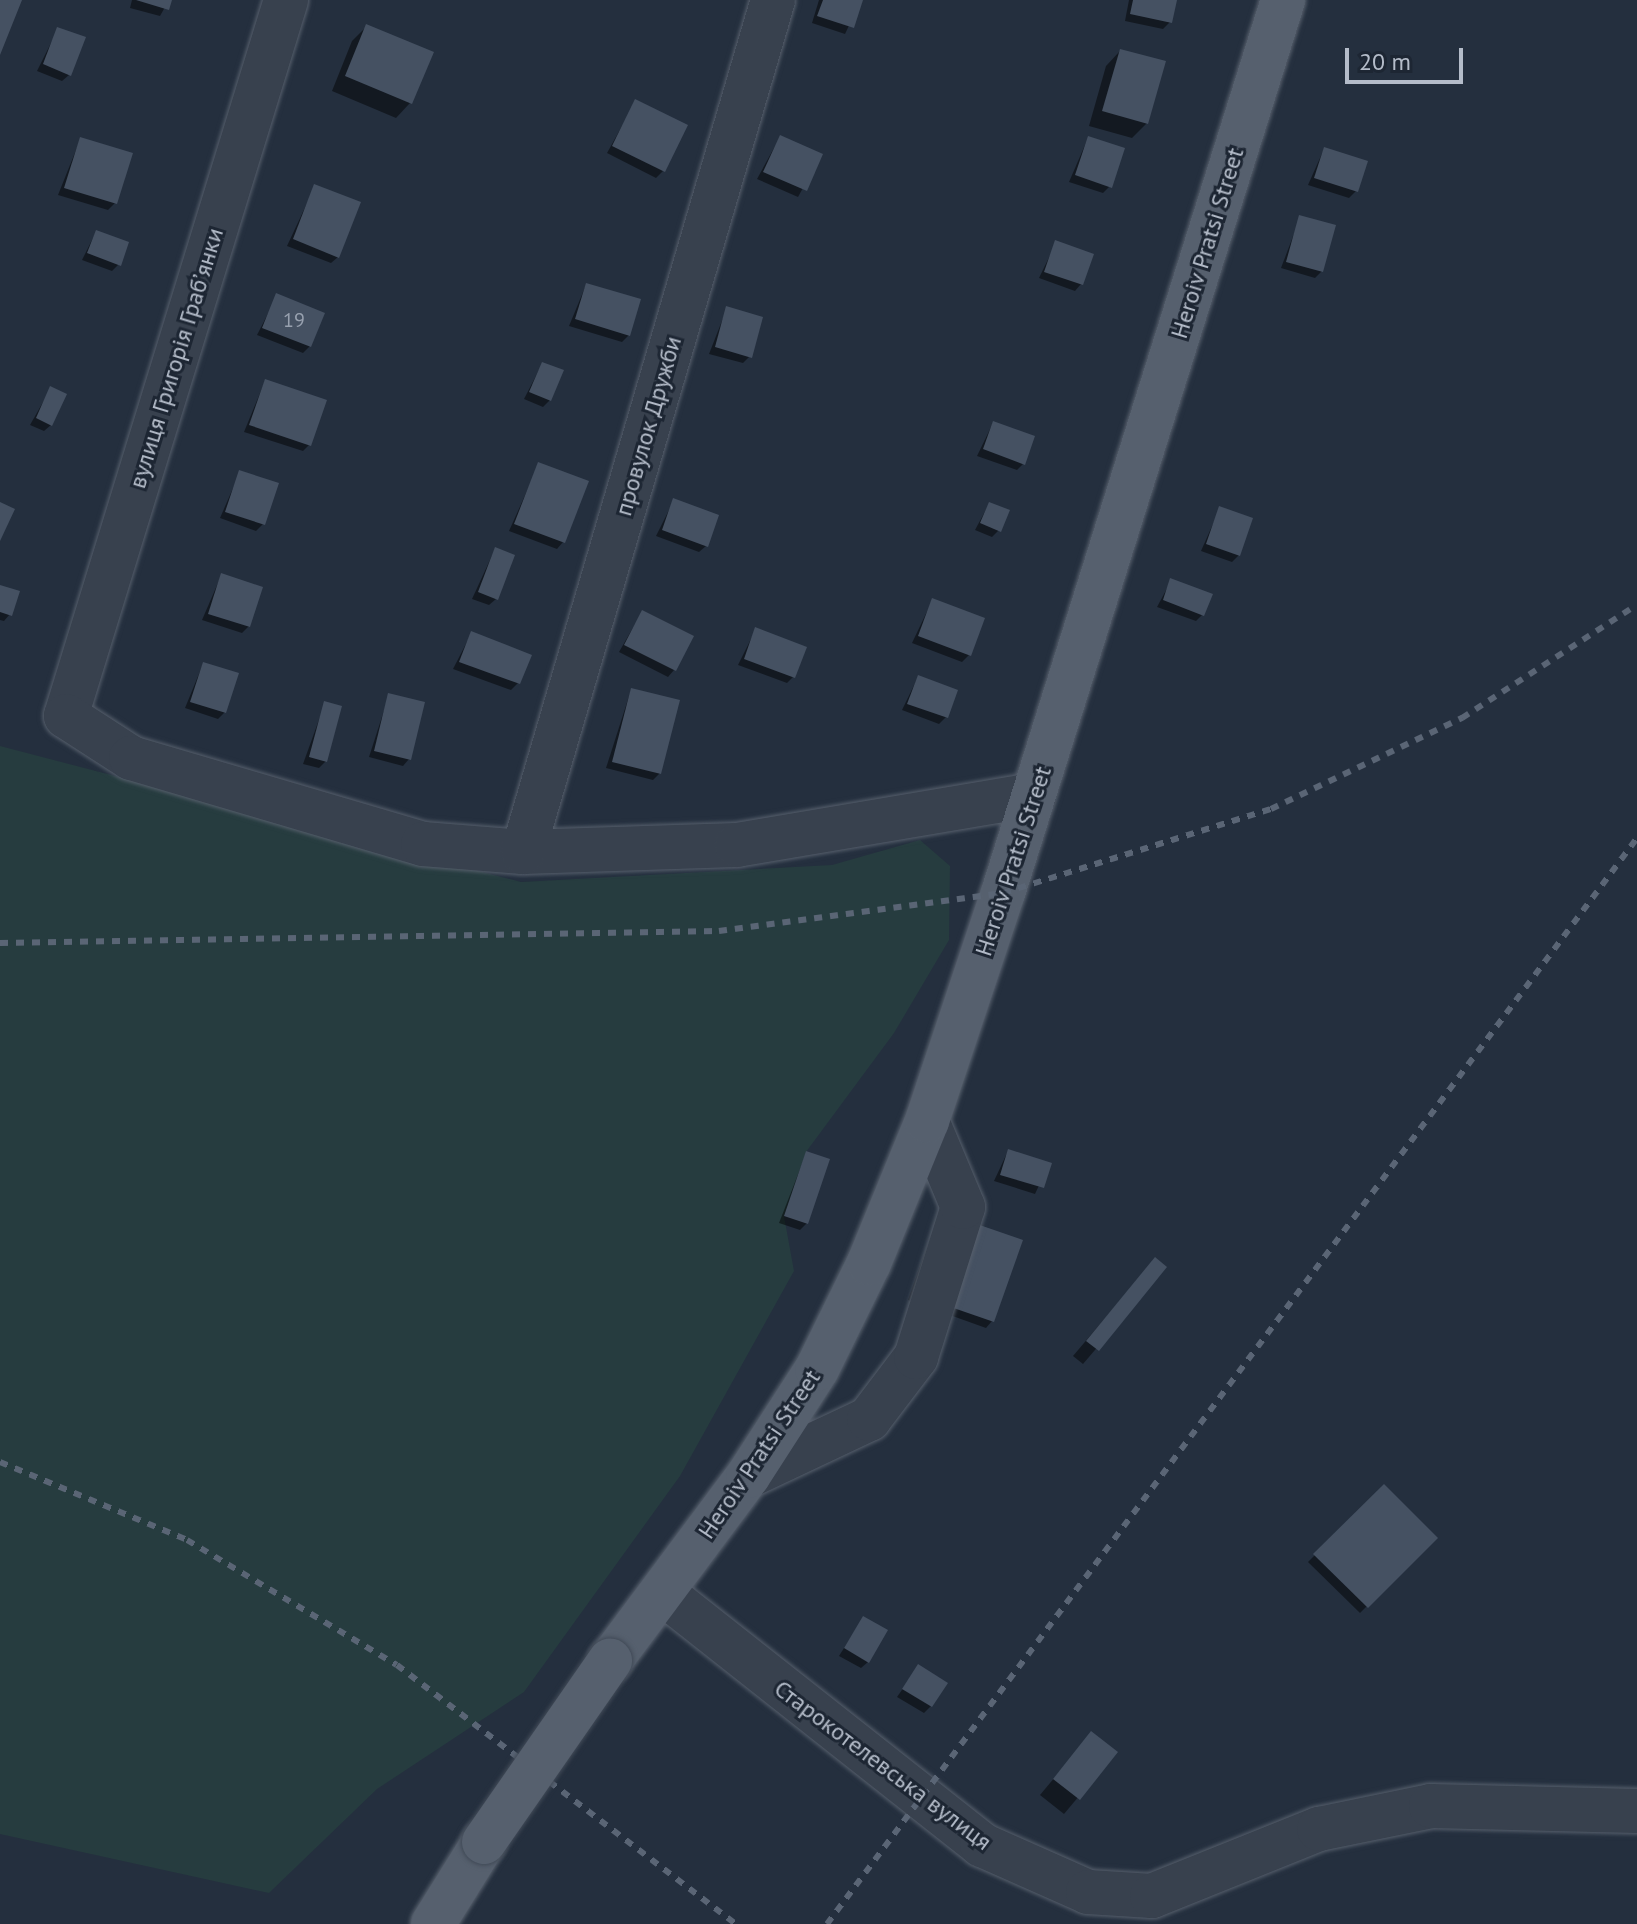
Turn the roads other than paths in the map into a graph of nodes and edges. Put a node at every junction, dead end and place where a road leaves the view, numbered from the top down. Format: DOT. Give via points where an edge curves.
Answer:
graph roads {
  1 [pos="286,0"];
  2 [pos="773,0"];
  3 [pos="1283,0"];
  4 [pos="1034,795"];
  5 [pos="523,852"];
  6 [pos="927,1121"];
  7 [pos="748,1476"];
  8 [pos="663,1593"];
  9 [pos="1637,1811"];
  10 [pos="433,1924"];
  1 -- 5 [label="street, вулиця Григорія Грабʼянки" via="66,716 131,758 423,844"];
  2 -- 5 [label="street, провулок Дружби"];
  3 -- 4 [label="main road, Heroiv Pratsi Street"];
  4 -- 5 [label="street" via="737,845"];
  4 -- 6 [label="main road, Heroiv Pratsi Street"];
  6 -- 7 [label="main road, Heroiv Pratsi Street" via="817,1369"];
  6 -- 7 [label="street" via="963,1207 916,1357 869,1419"];
  7 -- 8 [label="main road, Heroiv Pratsi Street"];
  8 -- 9 [label="street, Старокотелевська вулиця" via="982,1845 1088,1892 1152,1896 1319,1829 1431,1806"];
  8 -- 10 [label="main road, Heroiv Pratsi Street, bridge" via="484,1842"];
}
